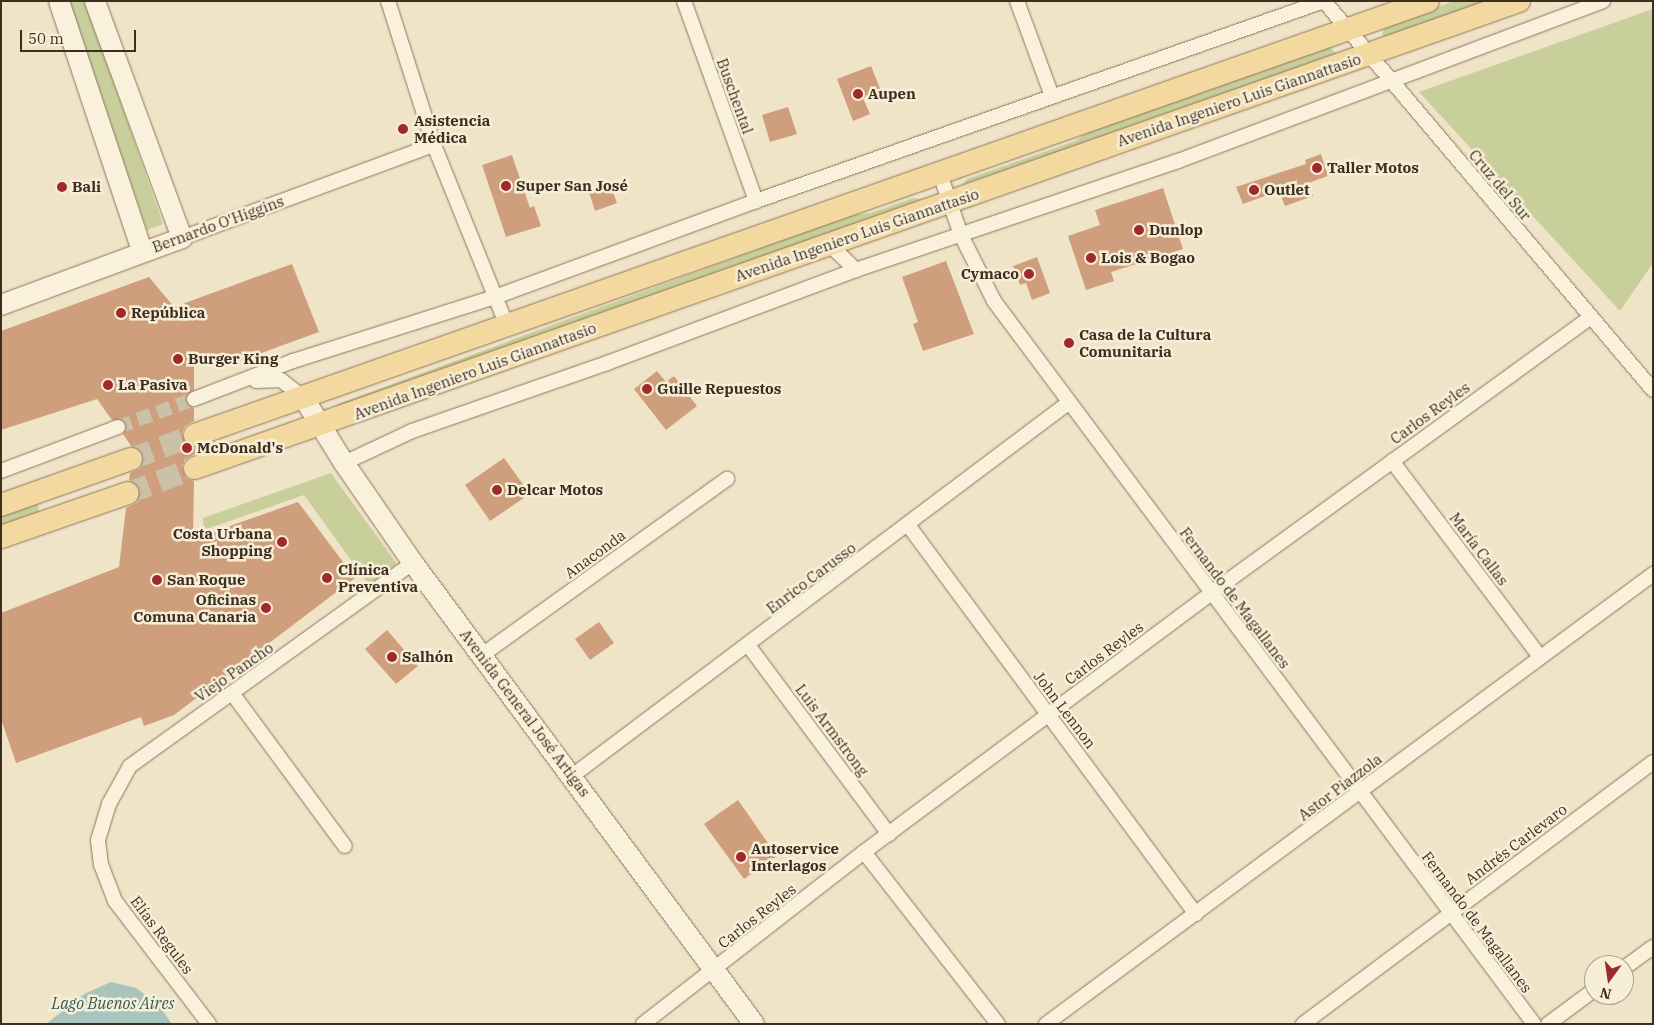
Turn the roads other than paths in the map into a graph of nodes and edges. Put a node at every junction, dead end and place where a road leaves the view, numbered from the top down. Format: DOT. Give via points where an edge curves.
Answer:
graph roads {
  1 [pos="59,1"];
  2 [pos="95,1"];
  3 [pos="388,1"];
  4 [pos="684,1"];
  5 [pos="1017,1"];
  6 [pos="1324,1"];
  7 [pos="1428,1"];
  8 [pos="1519,1"];
  9 [pos="1603,1"];
  10 [pos="1347,30"];
  11 [pos="1368,54"];
  12 [pos="1393,83"];
  13 [pos="1052,96"];
  14 [pos="434,145"];
  15 [pos="940,174"];
  16 [pos="756,201"];
  17 [pos="950,202"];
  18 [pos="961,235"];
  19 [pos="182,238"];
  20 [pos="830,245"];
  21 [pos="142,251"];
  22 [pos="856,270"];
  23 [pos="495,297"];
  24 [pos="1,305"];
  25 [pos="1590,318"];
  26 [pos="507,326"];
  27 [pos="226,386"];
  28 [pos="1653,390"];
  29 [pos="304,397"];
  30 [pos="194,399"];
  31 [pos="1068,403"];
  32 [pos="320,426"];
  33 [pos="118,427"];
  34 [pos="195,435"];
  35 [pos="131,459"];
  36 [pos="1392,461"];
  37 [pos="344,463"];
  38 [pos="195,468"];
  39 [pos="1,471"];
  40 [pos="727,479"];
  41 [pos="128,492"];
  42 [pos="1,505"];
  43 [pos="908,526"];
  44 [pos="1,537"];
  45 [pos="413,562"];
  46 [pos="1653,574"];
  47 [pos="1211,593"];
  48 [pos="748,645"];
  49 [pos="482,655"];
  50 [pos="1540,657"];
  51 [pos="232,693"];
  52 [pos="1049,714"];
  53 [pos="1653,762"];
  54 [pos="572,776"];
  55 [pos="1360,792"];
  56 [pos="99,829"];
  57 [pos="890,834"];
  58 [pos="345,846"];
  59 [pos="864,852"];
  60 [pos="1196,914"];
  61 [pos="1450,914"];
  62 [pos="1653,947"];
  63 [pos="1634,961"];
  64 [pos="714,970"];
  65 [pos="1584,997"];
  66 [pos="209,1024"];
  67 [pos="643,1024"];
  68 [pos="754,1024"];
  69 [pos="998,1024"];
  70 [pos="1046,1024"];
  71 [pos="1303,1024"];
  72 [pos="1534,1024"];
  73 [pos="1548,1024"];
  1 -- 21 [label="street"];
  2 -- 19 [label="street"];
  3 -- 14 [label="street"];
  4 -- 16 [label="street, Buschental"];
  5 -- 13 [label="street"];
  6 -- 10 [label="street, Cruz del Sur"];
  6 -- 13 [label="street"];
  7 -- 10 [label="main road, Avenida Ingeniero Luis Giannattasio"];
  8 -- 11 [label="main road, Avenida Ingeniero Luis Giannattasio"];
  9 -- 12 [label="street"];
  10 -- 11 [label="street, Cruz del Sur"];
  10 -- 15 [label="main road, Avenida Ingeniero Luis Giannattasio"];
  11 -- 12 [label="street, Cruz del Sur"];
  11 -- 17 [label="main road, Avenida Ingeniero Luis Giannattasio"];
  12 -- 18 [label="street"];
  12 -- 25 [label="street, Cruz del Sur"];
  13 -- 16 [label="street"];
  14 -- 19 [label="street, Bernardo O'Higgins"];
  14 -- 23 [label="street"];
  15 -- 17 [label="street, Fernando de Magallanes"];
  15 -- 26 [label="main road, Avenida Ingeniero Luis Giannattasio"];
  16 -- 23 [label="street"];
  17 -- 18 [label="street, Fernando de Magallanes"];
  17 -- 20 [label="main road, Avenida Ingeniero Luis Giannattasio"];
  18 -- 22 [label="street"];
  18 -- 31 [label="street, Fernando de Magallanes" via="994,301"];
  19 -- 21 [label="street, Bernardo O'Higgins"];
  20 -- 22 [label="street"];
  20 -- 32 [label="main road, Avenida Ingeniero Luis Giannattasio"];
  21 -- 24 [label="street, Bernardo O'Higgins"];
  22 -- 37 [label="street" via="607,363 412,431"];
  23 -- 26 [label="street"];
  23 -- 27 [label="street" via="293,361"];
  25 -- 28 [label="street, Cruz del Sur"];
  25 -- 36 [label="street, Carlos Reyles"];
  26 -- 29 [label="main road, Avenida Ingeniero Luis Giannattasio"];
  27 -- 29 [label="street" via="267,379 281,380"];
  27 -- 30 [label="street"];
  29 -- 32 [label="street, Avenida General José Artigas"];
  29 -- 34 [label="main road, Avenida Ingeniero Luis Giannattasio"];
  31 -- 43 [label="street, Enrico Carusso"];
  31 -- 47 [label="street, Fernando de Magallanes"];
  32 -- 37 [label="street, Avenida General José Artigas"];
  32 -- 38 [label="main road, Avenida Ingeniero Luis Giannattasio"];
  33 -- 39 [label="street"];
  35 -- 42 [label="main road"];
  36 -- 47 [label="street, Carlos Reyles"];
  36 -- 50 [label="street, María Callas"];
  37 -- 45 [label="street, Avenida General José Artigas"];
  40 -- 49 [label="street, Anaconda"];
  41 -- 44 [label="main road"];
  43 -- 48 [label="street, Enrico Carusso"];
  43 -- 52 [label="street, John Lennon"];
  45 -- 49 [label="street, Avenida General José Artigas"];
  45 -- 51 [label="street, Viejo Pancho"];
  46 -- 50 [label="street, Astor Piazzola"];
  47 -- 52 [label="street, Carlos Reyles"];
  47 -- 55 [label="street, Fernando de Magallanes"];
  48 -- 54 [label="street, Enrico Carusso"];
  48 -- 57 [label="street, Luis Armstrong"];
  49 -- 54 [label="street, Avenida General José Artigas"];
  50 -- 55 [label="street, Astor Piazzola"];
  51 -- 56 [label="street, Viejo Pancho" via="130,766"];
  51 -- 58 [label="street"];
  52 -- 57 [label="street, Carlos Reyles"];
  52 -- 60 [label="street, John Lennon"];
  53 -- 61 [label="street, Andrés Carlevaro"];
  54 -- 64 [label="street, Avenida General José Artigas"];
  55 -- 60 [label="street, Astor Piazzola"];
  55 -- 61 [label="street, Fernando de Magallanes"];
  56 -- 66 [label="street, Elías Regules" via="101,866 115,901"];
  57 -- 59 [label="street, Carlos Reyles"];
  59 -- 64 [label="street, Carlos Reyles"];
  59 -- 69 [label="street"];
  60 -- 70 [label="street, Astor Piazzola"];
  61 -- 71 [label="street, Andrés Carlevaro"];
  61 -- 72 [label="street, Fernando de Magallanes"];
  62 -- 63 [label="street"];
  64 -- 67 [label="street, Carlos Reyles"];
  64 -- 68 [label="street, Avenida General José Artigas"];
  65 -- 73 [label="street"];
}
